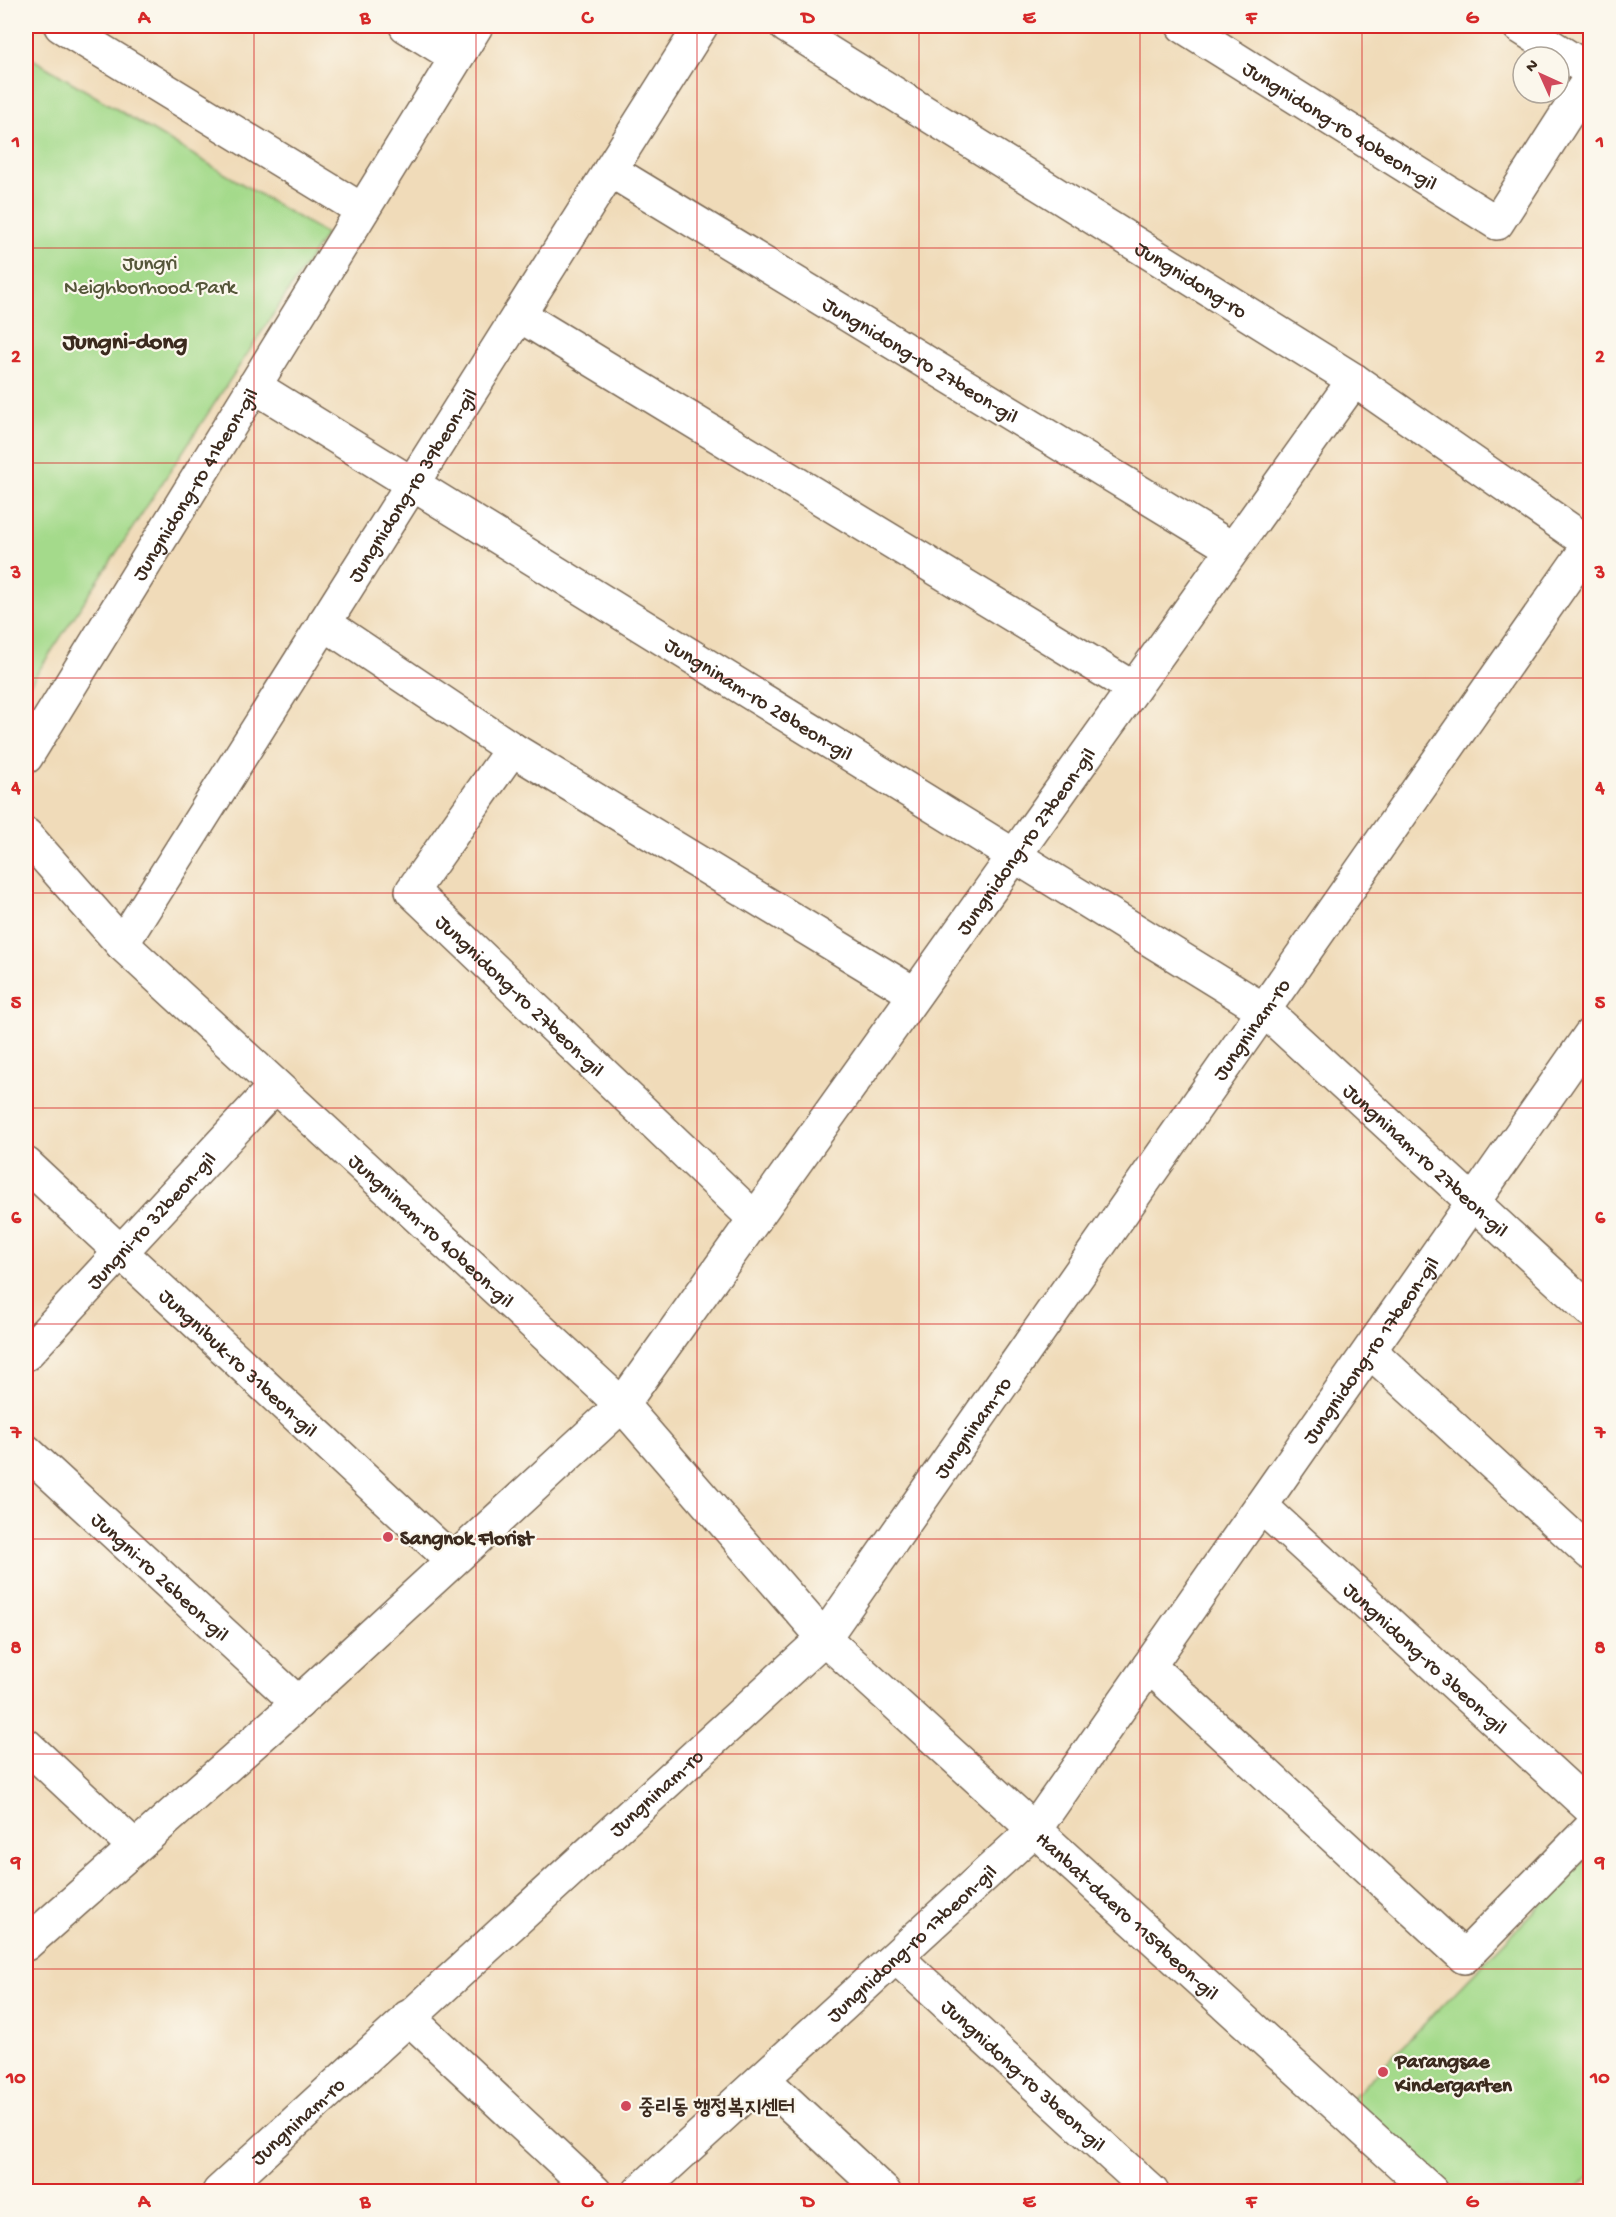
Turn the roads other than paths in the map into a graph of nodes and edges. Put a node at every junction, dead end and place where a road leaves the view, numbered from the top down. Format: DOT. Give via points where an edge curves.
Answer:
graph roads {
  1 [pos="61,26"];
  2 [pos="406,26"];
  3 [pos="476,26"];
  4 [pos="701,26"];
  5 [pos="786,26"];
  6 [pos="1183,26"];
  7 [pos="1519,26"];
  8 [pos="456,57"];
  9 [pos="1590,71"];
  10 [pos="1590,78"];
  11 [pos="610,170"];
  12 [pos="362,210"];
  13 [pos="519,315"];
  14 [pos="1354,380"];
  15 [pos="254,386"];
  16 [pos="412,483"];
  17 [pos="1590,544"];
  18 [pos="1233,549"];
  19 [pos="324,623"];
  20 [pos="1133,688"];
  21 [pos="512,749"];
  22 [pos="26,757"];
  23 [pos="26,835"];
  24 [pos="1014,855"];
  25 [pos="122,944"];
  26 [pos="915,994"];
  27 [pos="1264,1010"];
  28 [pos="1587,1048"];
  29 [pos="275,1086"];
  30 [pos="26,1164"];
  31 [pos="1473,1202"];
  32 [pos="755,1219"];
  33 [pos="121,1252"];
  34 [pos="1590,1310"];
  35 [pos="1370,1351"];
  36 [pos="26,1354"];
  37 [pos="622,1405"];
  38 [pos="26,1450"];
  39 [pos="1261,1506"];
  40 [pos="1590,1553"];
  41 [pos="452,1560"];
  42 [pos="824,1638"];
  43 [pos="1149,1666"];
  44 [pos="298,1702"];
  45 [pos="26,1745"];
  46 [pos="1590,1808"];
  47 [pos="1035,1829"];
  48 [pos="1590,1829"];
  49 [pos="134,1846"];
  50 [pos="26,1944"];
  51 [pos="896,1957"];
  52 [pos="408,2017"];
  53 [pos="763,2079"];
  54 [pos="219,2192"];
  55 [pos="595,2192"];
  56 [pos="639,2192"];
  57 [pos="884,2192"];
  58 [pos="1152,2192"];
  59 [pos="1432,2192"];
  1 -- 12 [label="street"];
  2 -- 8 [label="street"];
  3 -- 8 [label="street, Jungnidong-ro 41beon-gil"];
  4 -- 11 [label="street, Jungnidong-ro 39beon-gil"];
  5 -- 14 [label="street, Jungnidong-ro"];
  6 -- 10 [label="street, Jungnidong-ro 40beon-gil" via="1497,223"];
  7 -- 9 [label="street"];
  8 -- 12 [label="street, Jungnidong-ro 41beon-gil"];
  11 -- 13 [label="street, Jungnidong-ro 39beon-gil"];
  11 -- 18 [label="street, Jungnidong-ro 27beon-gil"];
  12 -- 15 [label="street, Jungnidong-ro 41beon-gil"];
  13 -- 16 [label="street, Jungnidong-ro 39beon-gil"];
  13 -- 20 [label="street"];
  14 -- 17 [label="street, Jungnidong-ro"];
  14 -- 18 [label="street, Jungnidong-ro 27beon-gil"];
  15 -- 16 [label="street, Jungninam-ro 28beon-gil"];
  15 -- 22 [label="street, Jungnidong-ro 41beon-gil"];
  16 -- 19 [label="street, Jungnidong-ro 39beon-gil"];
  16 -- 24 [label="street, Jungninam-ro 28beon-gil"];
  17 -- 27 [label="street, Jungninam-ro"];
  18 -- 20 [label="street, Jungnidong-ro 27beon-gil"];
  19 -- 21 [label="street"];
  19 -- 25 [label="street, Jungnidong-ro 39beon-gil"];
  20 -- 24 [label="street, Jungnidong-ro 27beon-gil"];
  21 -- 26 [label="street"];
  21 -- 32 [label="street, Jungnidong-ro 27beon-gil" via="412,891"];
  23 -- 25 [label="street, Jungninam-ro 40beon-gil"];
  24 -- 26 [label="street, Jungnidong-ro 27beon-gil"];
  24 -- 27 [label="street, Jungninam-ro 28beon-gil"];
  25 -- 29 [label="street, Jungninam-ro 40beon-gil"];
  26 -- 32 [label="street, Jungnidong-ro 27beon-gil"];
  27 -- 31 [label="street, Jungninam-ro 27beon-gil"];
  27 -- 42 [label="street, Jungninam-ro"];
  28 -- 31 [label="street, Jungnidong-ro 17beon-gil"];
  29 -- 33 [label="street, Jungni-ro 32beon-gil"];
  29 -- 37 [label="street, Jungninam-ro 40beon-gil"];
  30 -- 33 [label="street, Jungnibuk-ro 31beon-gil"];
  31 -- 34 [label="street, Jungninam-ro 27beon-gil"];
  31 -- 35 [label="street, Jungnidong-ro 17beon-gil"];
  32 -- 37 [label="street, Jungnidong-ro 27beon-gil"];
  33 -- 36 [label="street, Jungni-ro 32beon-gil"];
  33 -- 41 [label="street, Jungnibuk-ro 31beon-gil"];
  35 -- 39 [label="street, Jungnidong-ro 17beon-gil"];
  35 -- 40 [label="street"];
  37 -- 41 [label="street"];
  37 -- 42 [label="street, Jungninam-ro 40beon-gil"];
  38 -- 44 [label="street, Jungni-ro 26beon-gil"];
  39 -- 43 [label="street, Jungnidong-ro 17beon-gil"];
  39 -- 46 [label="street, Jungnidong-ro 3beon-gil"];
  41 -- 44 [label="street"];
  42 -- 47 [label="street, Hanbat-daero 1159beon-gil"];
  42 -- 52 [label="street, Jungninam-ro"];
  43 -- 47 [label="street, Jungnidong-ro 17beon-gil"];
  43 -- 48 [label="street" via="1464,1957"];
  44 -- 49 [label="street"];
  45 -- 49 [label="street"];
  47 -- 51 [label="street, Jungnidong-ro 17beon-gil"];
  47 -- 59 [label="street, Hanbat-daero 1159beon-gil"];
  49 -- 50 [label="street"];
  51 -- 53 [label="street, Jungnidong-ro 17beon-gil"];
  51 -- 58 [label="street, Jungnidong-ro 3beon-gil"];
  52 -- 54 [label="street, Jungninam-ro"];
  52 -- 55 [label="street"];
  53 -- 56 [label="street, Jungnidong-ro 17beon-gil"];
  53 -- 57 [label="street"];
}
